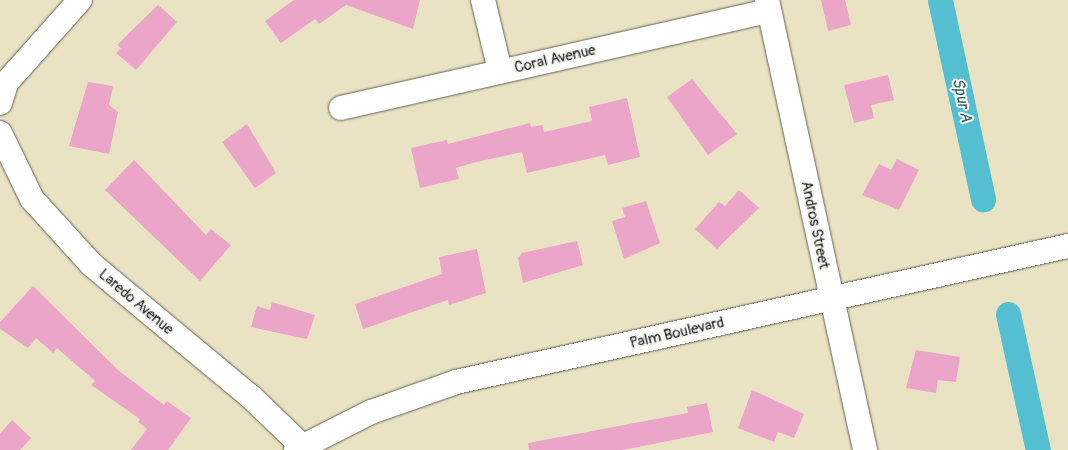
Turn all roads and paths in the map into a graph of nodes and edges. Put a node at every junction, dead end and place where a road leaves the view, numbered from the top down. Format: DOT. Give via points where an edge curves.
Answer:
graph roads {
  1 [pos="80,0"];
  2 [pos="483,0"];
  3 [pos="768,6"];
  4 [pos="500,71"];
  5 [pos="0,103"];
  6 [pos="341,108"];
  7 [pos="0,133"];
  8 [pos="1068,246"];
  9 [pos="832,300"];
  10 [pos="299,448"];
  11 [pos="865,450"];
  1 -- 5 [label="street" via="6,83"];
  2 -- 4 [label="street"];
  3 -- 4 [label="street, Coral Avenue"];
  3 -- 9 [label="street, Andros Street"];
  4 -- 6 [label="street, Coral Avenue"];
  7 -- 10 [label="street, Laredo Avenue" via="32,199 92,265 250,396"];
  8 -- 9 [label="street, Palm Boulevard"];
  9 -- 10 [label="street, Palm Boulevard" via="456,382 371,412"];
  9 -- 11 [label="street, Andros Street"];
}
